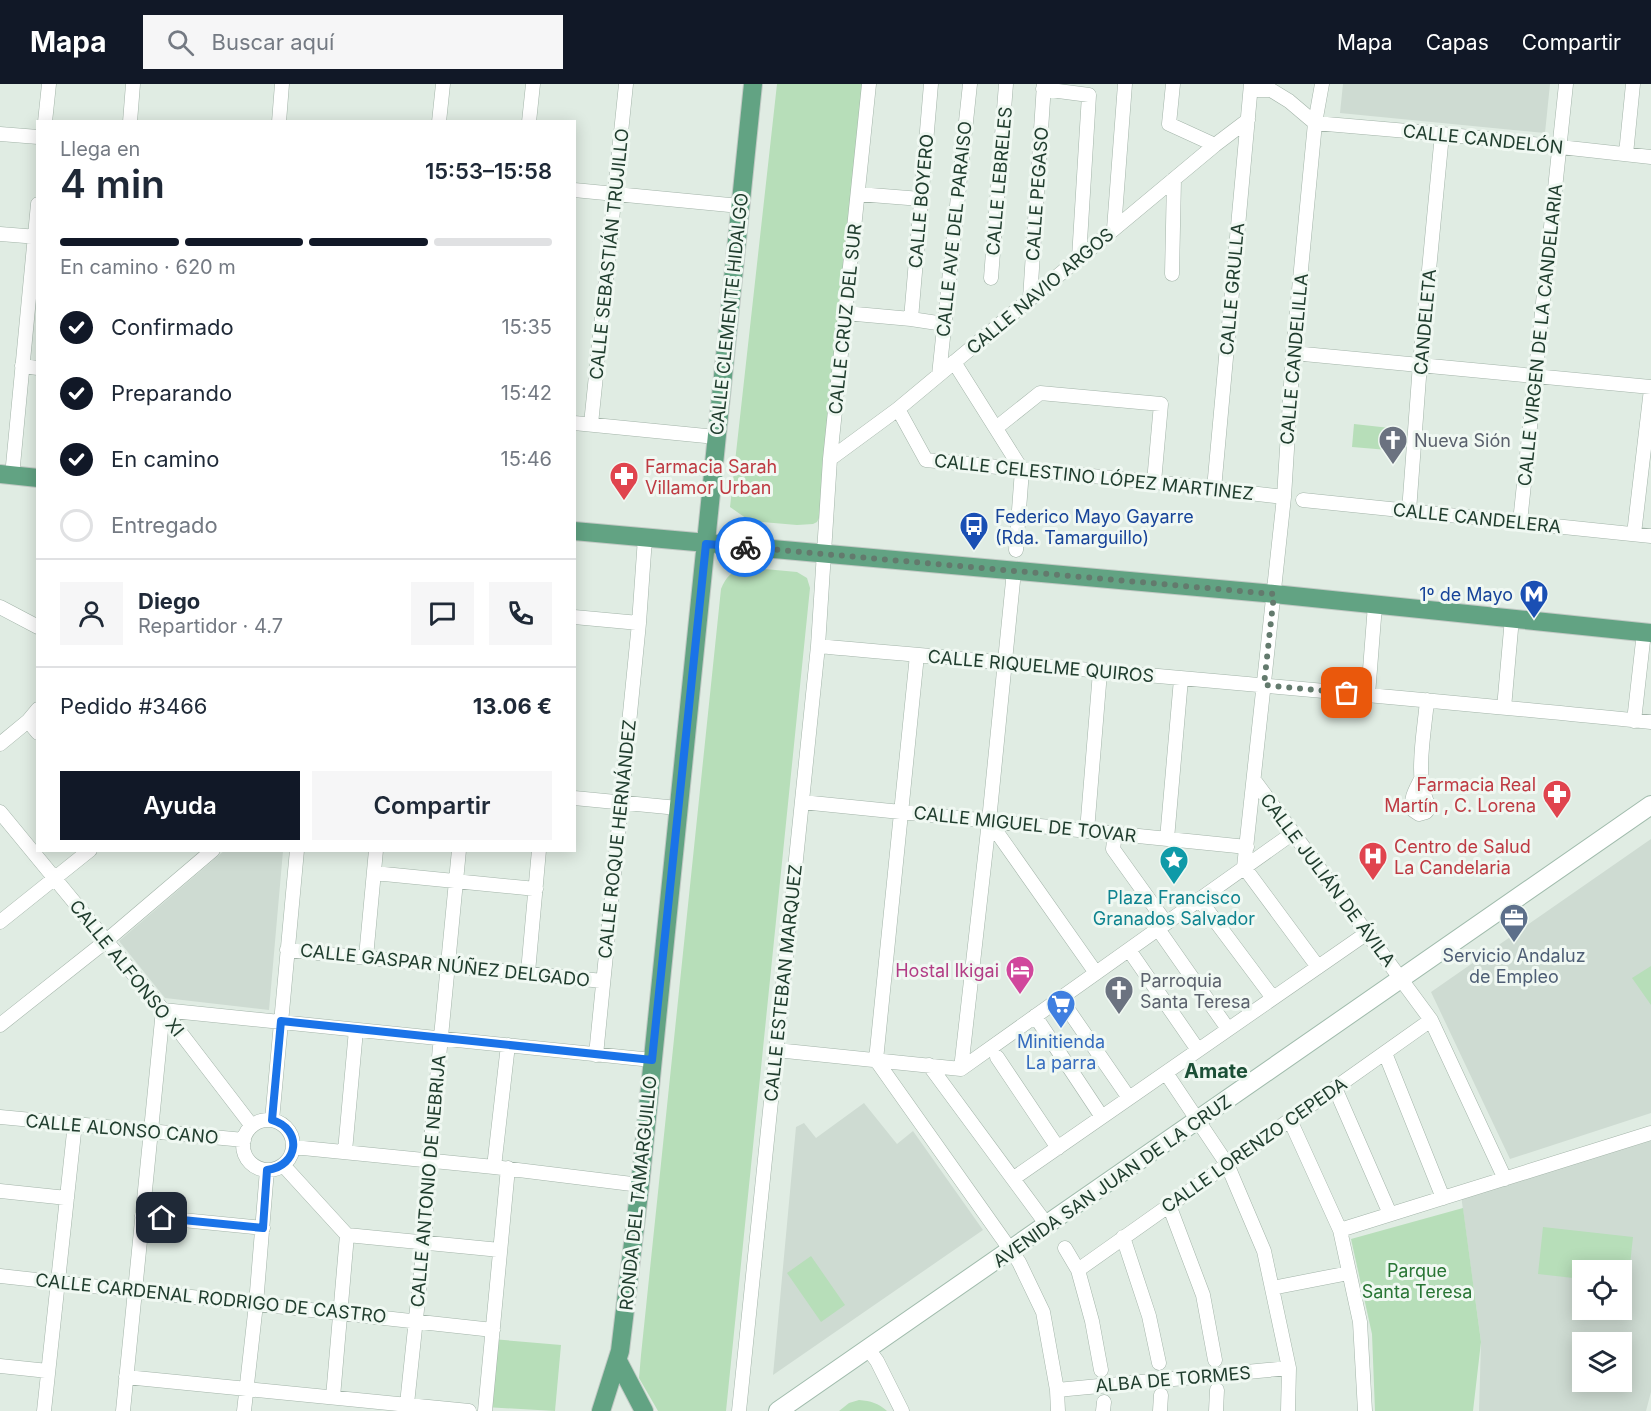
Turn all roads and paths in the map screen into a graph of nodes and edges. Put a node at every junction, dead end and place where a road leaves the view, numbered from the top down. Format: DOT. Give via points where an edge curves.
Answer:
graph roads {
  1 [pos="49,84"];
  2 [pos="133,84"];
  3 [pos="282,84"];
  4 [pos="444,84"];
  5 [pos="532,84"];
  6 [pos="626,84"];
  7 [pos="753,84"];
  8 [pos="869,84"];
  9 [pos="931,84"];
  10 [pos="955,84"];
  11 [pos="1006,84"];
  12 [pos="1125,84"];
  13 [pos="1173,84"];
  14 [pos="1284,84"];
  15 [pos="1322,84"];
  16 [pos="1566,84"];
  17 [pos="1633,84"];
  18 [pos="970,85"];
  19 [pos="1043,86"];
  20 [pos="1251,87"];
  21 [pos="1271,90"];
  22 [pos="45,120"];
  23 [pos="130,120"];
  24 [pos="279,120"];
  25 [pos="439,120"];
  26 [pos="528,120"];
  27 [pos="1248,120"];
  28 [pos="1315,123"];
  29 [pos="0,134"];
  30 [pos="1442,134"];
  31 [pos="36,137"];
  32 [pos="1215,145"];
  33 [pos="1560,147"];
  34 [pos="1626,154"];
  35 [pos="1651,157"];
  36 [pos="1174,179"];
  37 [pos="576,189"];
  38 [pos="615,194"];
  39 [pos="858,194"];
  40 [pos="921,199"];
  41 [pos="740,206"];
  42 [pos="1114,229"];
  43 [pos="0,234"];
  44 [pos="36,237"];
  45 [pos="1079,258"];
  46 [pos="1172,274"];
  47 [pos="991,278"];
  48 [pos="1030,299"];
  49 [pos="845,313"];
  50 [pos="911,319"];
  51 [pos="944,324"];
  52 [pos="1293,353"];
  53 [pos="954,362"];
  54 [pos="1420,364"];
  55 [pos="22,366"];
  56 [pos="36,368"];
  57 [pos="939,375"];
  58 [pos="1535,376"];
  59 [pos="1651,388"];
  60 [pos="898,409"];
  61 [pos="576,423"];
  62 [pos="591,424"];
  63 [pos="996,428"];
  64 [pos="716,437"];
  65 [pos="830,459"];
  66 [pos="1022,470"];
  67 [pos="6,475"];
  68 [pos="36,478"];
  69 [pos="1154,482"];
  70 [pos="1214,489"];
  71 [pos="1284,497"];
  72 [pos="1303,500"];
  73 [pos="1409,511"];
  74 [pos="1520,522"];
  75 [pos="576,531"];
  76 [pos="1634,534"];
  77 [pos="1651,536"];
  78 [pos="645,538"];
  79 [pos="706,544"];
  80 [pos="1016,550"];
  81 [pos="823,554"];
  82 [pos="1014,571"];
  83 [pos="1274,594"];
  84 [pos="1375,605"];
  85 [pos="0,607"];
  86 [pos="576,617"];
  87 [pos="1512,618"];
  88 [pos="639,623"];
  89 [pos="36,626"];
  90 [pos="1648,632"];
  91 [pos="818,646"];
  92 [pos="917,655"];
  93 [pos="1005,664"];
  94 [pos="1100,672"];
  95 [pos="1181,679"];
  96 [pos="1264,685"];
  97 [pos="1368,695"];
  98 [pos="1427,700"];
  99 [pos="1504,708"];
  100 [pos="36,711"];
  101 [pos="28,721"];
  102 [pos="1634,721"];
  103 [pos="1651,722"];
  104 [pos="36,731"];
  105 [pos="0,744"];
  106 [pos="1254,780"];
  107 [pos="1420,781"];
  108 [pos="576,798"];
  109 [pos="802,801"];
  110 [pos="620,803"];
  111 [pos="1651,806"];
  112 [pos="678,808"];
  113 [pos="0,812"];
  114 [pos="900,812"];
  115 [pos="989,821"];
  116 [pos="1087,831"];
  117 [pos="1293,833"];
  118 [pos="1114,834"];
  119 [pos="1167,839"];
  120 [pos="1247,847"];
  121 [pos="88,852"];
  122 [pos="211,852"];
  123 [pos="297,852"];
  124 [pos="376,852"];
  125 [pos="459,852"];
  126 [pos="539,852"];
  127 [pos="1244,867"];
  128 [pos="374,873"];
  129 [pos="56,880"];
  130 [pos="456,881"];
  131 [pos="536,889"];
  132 [pos="1199,899"];
  133 [pos="0,922"];
  134 [pos="1162,926"];
  135 [pos="1367,933"];
  136 [pos="106,941"];
  137 [pos="288,950"];
  138 [pos="1129,950"];
  139 [pos="366,957"];
  140 [pos="448,964"];
  141 [pos="1318,967"];
  142 [pos="528,972"];
  143 [pos="1096,973"];
  144 [pos="1402,980"];
  145 [pos="603,981"];
  146 [pos="1060,998"];
  147 [pos="1273,998"];
  148 [pos="163,1010"];
  149 [pos="1035,1016"];
  150 [pos="1431,1020"];
  151 [pos="281,1021"];
  152 [pos="0,1025"];
  153 [pos="1228,1029"];
  154 [pos="356,1030"];
  155 [pos="441,1039"];
  156 [pos="507,1045"];
  157 [pos="776,1050"];
  158 [pos="1198,1050"];
  159 [pos="1385,1053"];
  160 [pos="596,1055"];
  161 [pos="997,1057"];
  162 [pos="652,1060"];
  163 [pos="876,1060"];
  164 [pos="929,1065"];
  165 [pos="961,1069"];
  166 [pos="1166,1073"];
  167 [pos="1335,1088"];
  168 [pos="1129,1098"];
  169 [pos="0,1117"];
  170 [pos="1102,1117"];
  171 [pos="272,1120"];
  172 [pos="1199,1120"];
  173 [pos="1290,1120"];
  174 [pos="75,1124"];
  175 [pos="252,1126"];
  176 [pos="151,1132"];
  177 [pos="1651,1133"];
  178 [pos="244,1140"];
  179 [pos="293,1147"];
  180 [pos="1058,1148"];
  181 [pos="345,1151"];
  182 [pos="429,1161"];
  183 [pos="1227,1164"];
  184 [pos="283,1165"];
  185 [pos="501,1168"];
  186 [pos="267,1170"];
  187 [pos="1014,1178"];
  188 [pos="1506,1179"];
  189 [pos="640,1185"];
  190 [pos="0,1191"];
  191 [pos="67,1198"];
  192 [pos="1443,1198"];
  193 [pos="1169,1205"];
  194 [pos="1390,1214"];
  195 [pos="142,1216"];
  196 [pos="1047,1225"];
  197 [pos="263,1228"];
  198 [pos="1340,1230"];
  199 [pos="347,1235"];
  200 [pos="1123,1237"];
  201 [pos="424,1243"];
  202 [pos="1065,1248"];
  203 [pos="500,1250"];
  204 [pos="1012,1250"];
  205 [pos="1078,1270"];
  206 [pos="1349,1273"];
  207 [pos="0,1276"];
  208 [pos="58,1281"];
  209 [pos="1272,1288"];
  210 [pos="135,1290"];
  211 [pos="256,1304"];
  212 [pos="341,1312"];
  213 [pos="415,1321"];
  214 [pos="493,1330"];
  215 [pos="868,1349"];
  216 [pos="618,1360"];
  217 [pos="1215,1360"];
  218 [pos="1159,1363"];
  219 [pos="0,1366"];
  220 [pos="1288,1368"];
  221 [pos="1101,1370"];
  222 [pos="48,1371"];
  223 [pos="126,1377"];
  224 [pos="246,1388"];
  225 [pos="1057,1390"];
  226 [pos="1217,1390"];
  227 [pos="1161,1395"];
  228 [pos="333,1397"];
  229 [pos="407,1404"];
  230 [pos="44,1411"];
  231 [pos="123,1411"];
  232 [pos="244,1411"];
  233 [pos="469,1411"];
  234 [pos="485,1411"];
  235 [pos="601,1411"];
  236 [pos="644,1411"];
  237 [pos="739,1411"];
  238 [pos="778,1411"];
  239 [pos="902,1411"];
  240 [pos="1058,1411"];
  241 [pos="1160,1411"];
  242 [pos="1216,1411"];
  243 [pos="1288,1411"];
  244 [pos="1365,1411"];
  1 -- 22 [label="street"];
  2 -- 23 [label="street"];
  3 -- 24 [label="street"];
  4 -- 25 [label="street"];
  5 -- 26 [label="street"];
  6 -- 38 [label="street, CALLE SEBASTIÁN TRUJILLO"];
  7 -- 41 [label="main road, CALLE CLEMENTE HIDALGO"];
  8 -- 39 [label="street, CALLE CRUZ DEL SUR"];
  9 -- 40 [label="street, CALLE BOYERO"];
  10 -- 18 [label="street"];
  11 -- 47 [label="street, CALLE LEBRELES"];
  12 -- 42 [label="street"];
  13 -- 32 [label="street" via="1169,124"];
  14 -- 21 [label="street"];
  15 -- 28 [label="street, CALLE CANDELILLA"];
  16 -- 33 [label="street, CALLE VIRGEN DE LA CANDELARIA"];
  17 -- 34 [label="street"];
  18 -- 51 [label="street, CALLE AVE DEL PARAISO"];
  19 -- 45 [label="street, CALLE PEGASO" via="1089,95"];
  19 -- 48 [label="street, CALLE PEGASO"];
  20 -- 21 [label="street"];
  20 -- 27 [label="street, CALLE GRULLA"];
  21 -- 28 [label="street"];
  27 -- 32 [label="street, CALLE NAVIO ARGOS"];
  27 -- 70 [label="street, CALLE GRULLA"];
  28 -- 30 [label="street, CALLE CANDELÓN"];
  28 -- 52 [label="street, CALLE CANDELILLA"];
  29 -- 31 [label="street"];
  30 -- 33 [label="street, CALLE CANDELÓN"];
  30 -- 54 [label="street, CANDELETA"];
  32 -- 36 [label="street, CALLE NAVIO ARGOS"];
  33 -- 34 [label="street, CALLE CANDELÓN"];
  33 -- 58 [label="street, CALLE VIRGEN DE LA CANDELARIA"];
  34 -- 35 [label="street, CALLE CANDELÓN"];
  36 -- 42 [label="street, CALLE NAVIO ARGOS"];
  36 -- 46 [label="street"];
  37 -- 38 [label="street"];
  38 -- 41 [label="street"];
  38 -- 62 [label="street, CALLE SEBASTIÁN TRUJILLO"];
  39 -- 40 [label="street"];
  39 -- 49 [label="street, CALLE CRUZ DEL SUR"];
  40 -- 50 [label="street, CALLE BOYERO"];
  41 -- 64 [label="main road, CALLE CLEMENTE HIDALGO"];
  42 -- 45 [label="street, CALLE NAVIO ARGOS"];
  43 -- 44 [label="street"];
  44 -- 55 [label="street"];
  45 -- 48 [label="street, CALLE NAVIO ARGOS"];
  48 -- 53 [label="street, CALLE NAVIO ARGOS"];
  49 -- 50 [label="street"];
  49 -- 65 [label="street, CALLE CRUZ DEL SUR"];
  50 -- 51 [label="street"];
  51 -- 57 [label="street, CALLE AVE DEL PARAISO"];
  52 -- 54 [label="street"];
  52 -- 71 [label="street, CALLE CANDELILLA"];
  53 -- 57 [label="street, CALLE NAVIO ARGOS"];
  53 -- 63 [label="street"];
  54 -- 58 [label="street"];
  54 -- 73 [label="street, CANDELETA"];
  55 -- 56 [label="street"];
  55 -- 67 [label="street"];
  57 -- 60 [label="street, CALLE NAVIO ARGOS"];
  58 -- 59 [label="street"];
  58 -- 74 [label="street, CALLE VIRGEN DE LA CANDELARIA"];
  59 -- 76 [label="street"];
  60 -- 65 [label="street, CALLE NAVIO ARGOS"];
  60 -- 66 [label="street, CALLE CELESTINO LÓPEZ MARTINEZ" via="926,460"];
  61 -- 62 [label="street"];
  62 -- 64 [label="street"];
  63 -- 66 [label="street"];
  63 -- 69 [label="street" via="1040,393 1161,404"];
  64 -- 79 [label="main road, CALLE CLEMENTE HIDALGO"];
  65 -- 81 [label="street, CALLE CRUZ DEL SUR"];
  66 -- 69 [label="street, CALLE CELESTINO LÓPEZ MARTINEZ"];
  66 -- 80 [label="street"];
  67 -- 68 [label="main road"];
  69 -- 70 [label="street, CALLE CELESTINO LÓPEZ MARTINEZ"];
  70 -- 71 [label="street, CALLE CELESTINO LÓPEZ MARTINEZ"];
  71 -- 83 [label="street, CALLE CANDELILLA"];
  72 -- 73 [label="street, CALLE CANDELERA"];
  73 -- 74 [label="street, CALLE CANDELERA"];
  74 -- 76 [label="street, CALLE CANDELERA"];
  75 -- 78 [label="main road"];
  76 -- 77 [label="street, CALLE CANDELERA"];
  78 -- 79 [label="main road"];
  78 -- 88 [label="street, CALLE ROQUE HERNÁNDEZ"];
  79 -- 81 [label="main road"];
  79 -- 112 [label="main road, RONDA DEL TAMARGUILLO"];
  81 -- 82 [label="main road"];
  81 -- 91 [label="street, CALLE ESTEBAN MARQUEZ"];
  82 -- 83 [label="main road"];
  82 -- 93 [label="street"];
  83 -- 84 [label="main road"];
  83 -- 96 [label="street, CALLE CANDELILLA"];
  84 -- 87 [label="main road"];
  84 -- 97 [label="street"];
  85 -- 89 [label="street"];
  86 -- 88 [label="street"];
  87 -- 90 [label="main road"];
  87 -- 99 [label="street"];
  88 -- 110 [label="street, CALLE ROQUE HERNÁNDEZ"];
  90 -- 102 [label="street"];
  91 -- 92 [label="street, CALLE RIQUELME QUIROS"];
  91 -- 109 [label="street, CALLE ESTEBAN MARQUEZ"];
  92 -- 93 [label="street, CALLE RIQUELME QUIROS"];
  92 -- 114 [label="street"];
  93 -- 94 [label="street, CALLE RIQUELME QUIROS"];
  93 -- 115 [label="street"];
  94 -- 95 [label="street, CALLE RIQUELME QUIROS"];
  94 -- 116 [label="street"];
  95 -- 96 [label="street, CALLE RIQUELME QUIROS"];
  95 -- 119 [label="street"];
  96 -- 97 [label="street, CALLE RIQUELME QUIROS"];
  96 -- 106 [label="street, CALLE CANDELILLA"];
  97 -- 98 [label="street, CALLE RIQUELME QUIROS"];
  98 -- 99 [label="street, CALLE RIQUELME QUIROS"];
  98 -- 107 [label="street"];
  99 -- 102 [label="street, CALLE RIQUELME QUIROS"];
  100 -- 101 [label="street"];
  101 -- 104 [label="street"];
  101 -- 105 [label="street"];
  102 -- 103 [label="street, CALLE RIQUELME QUIROS"];
  106 -- 117 [label="street, CALLE JULIÁN DE ÁVILA"];
  106 -- 120 [label="street, CALLE CANDELILLA"];
  108 -- 110 [label="street"];
  109 -- 114 [label="street, CALLE MIGUEL DE TOVAR"];
  109 -- 157 [label="street, CALLE ESTEBAN MARQUEZ"];
  110 -- 112 [label="street"];
  110 -- 145 [label="street, CALLE ROQUE HERNÁNDEZ"];
  111 -- 144 [label="street, AVENIDA SAN JUAN DE LA CRUZ"];
  112 -- 162 [label="main road, RONDA DEL TAMARGUILLO"];
  113 -- 129 [label="street, CALLE ALFONSO XI"];
  114 -- 115 [label="street, CALLE MIGUEL DE TOVAR"];
  114 -- 163 [label="street"];
  115 -- 116 [label="street, CALLE MIGUEL DE TOVAR"];
  115 -- 143 [label="street"];
  115 -- 165 [label="street"];
  116 -- 118 [label="street, CALLE MIGUEL DE TOVAR"];
  117 -- 127 [label="street"];
  117 -- 135 [label="street, CALLE JULIÁN DE ÁVILA"];
  118 -- 119 [label="street, CALLE MIGUEL DE TOVAR"];
  118 -- 134 [label="street" via="1113,849"];
  119 -- 120 [label="street, CALLE MIGUEL DE TOVAR"];
  120 -- 127 [label="street, CALLE CANDELILLA"];
  121 -- 129 [label="street"];
  122 -- 136 [label="street"];
  123 -- 137 [label="street"];
  124 -- 128 [label="street"];
  125 -- 130 [label="street, CALLE ANTONIO DE NEBRIJA"];
  126 -- 131 [label="street"];
  127 -- 132 [label="street"];
  127 -- 141 [label="street"];
  128 -- 130 [label="street"];
  128 -- 139 [label="street"];
  129 -- 133 [label="street"];
  129 -- 136 [label="street, CALLE ALFONSO XI"];
  130 -- 131 [label="street"];
  130 -- 140 [label="street, CALLE ANTONIO DE NEBRIJA"];
  131 -- 142 [label="street"];
  132 -- 134 [label="street"];
  132 -- 147 [label="street"];
  134 -- 138 [label="street"];
  134 -- 153 [label="street" via="1166,942"];
  135 -- 141 [label="street"];
  135 -- 144 [label="street, CALLE JULIÁN DE ÁVILA"];
  136 -- 148 [label="street, CALLE ALFONSO XI"];
  136 -- 152 [label="street"];
  137 -- 139 [label="street, CALLE GASPAR NÚÑEZ DELGADO"];
  137 -- 151 [label="street"];
  138 -- 143 [label="street"];
  138 -- 158 [label="street"];
  139 -- 140 [label="street, CALLE GASPAR NÚÑEZ DELGADO"];
  140 -- 142 [label="street, CALLE GASPAR NÚÑEZ DELGADO"];
  140 -- 155 [label="street, CALLE ANTONIO DE NEBRIJA"];
  141 -- 147 [label="street"];
  142 -- 145 [label="street, CALLE GASPAR NÚÑEZ DELGADO"];
  143 -- 146 [label="street"];
  144 -- 150 [label="street, CALLE JULIÁN DE ÁVILA"];
  144 -- 172 [label="street, AVENIDA SAN JUAN DE LA CRUZ"];
  145 -- 160 [label="street, CALLE ROQUE HERNÁNDEZ"];
  146 -- 149 [label="street"];
  146 -- 168 [label="street"];
  147 -- 153 [label="street"];
  148 -- 151 [label="street"];
  148 -- 175 [label="street, CALLE ALFONSO XI"];
  148 -- 176 [label="street"];
  149 -- 165 [label="street"];
  149 -- 170 [label="street"];
  150 -- 159 [label="street, CALLE LORENZO CEPEDA"];
  150 -- 188 [label="street, CALLE JULIÁN DE ÁVILA"];
  151 -- 154 [label="street"];
  151 -- 171 [label="street"];
  153 -- 158 [label="street"];
  154 -- 155 [label="street"];
  154 -- 181 [label="street"];
  155 -- 156 [label="street"];
  155 -- 182 [label="street, CALLE ANTONIO DE NEBRIJA"];
  156 -- 160 [label="street"];
  156 -- 185 [label="street"];
  157 -- 163 [label="street"];
  157 -- 237 [label="street, CALLE ESTEBAN MARQUEZ"];
  158 -- 166 [label="street"];
  159 -- 167 [label="street, CALLE LORENZO CEPEDA"];
  159 -- 192 [label="street"];
  160 -- 162 [label="street"];
  161 -- 180 [label="street"];
  162 -- 189 [label="main road, RONDA DEL TAMARGUILLO"];
  163 -- 164 [label="street"];
  163 -- 204 [label="street"];
  164 -- 165 [label="street"];
  164 -- 187 [label="street"];
  166 -- 168 [label="street"];
  166 -- 172 [label="street"];
  167 -- 173 [label="street, CALLE LORENZO CEPEDA"];
  167 -- 194 [label="street"];
  168 -- 170 [label="street"];
  169 -- 174 [label="street, CALLE ALONSO CANO"];
  170 -- 180 [label="street"];
  171 -- 175 [label="street"];
  171 -- 179 [label="street" via="290,1132"];
  172 -- 183 [label="street"];
  172 -- 196 [label="street, AVENIDA SAN JUAN DE LA CRUZ"];
  173 -- 183 [label="street, CALLE LORENZO CEPEDA"];
  173 -- 198 [label="street"];
  174 -- 176 [label="street, CALLE ALONSO CANO"];
  174 -- 191 [label="street"];
  175 -- 178 [label="street"];
  176 -- 178 [label="street, CALLE ALONSO CANO"];
  176 -- 195 [label="street"];
  177 -- 188 [label="street"];
  178 -- 186 [label="street" via="246,1157"];
  179 -- 181 [label="street"];
  179 -- 184 [label="street"];
  180 -- 187 [label="street"];
  181 -- 182 [label="street"];
  182 -- 185 [label="street"];
  182 -- 201 [label="street, CALLE ANTONIO DE NEBRIJA"];
  183 -- 193 [label="street, CALLE LORENZO CEPEDA"];
  183 -- 209 [label="street" via="1264,1251"];
  184 -- 186 [label="street"];
  184 -- 199 [label="street"];
  185 -- 189 [label="street"];
  185 -- 203 [label="street"];
  186 -- 197 [label="street"];
  187 -- 196 [label="street"];
  188 -- 192 [label="street"];
  189 -- 216 [label="main road, RONDA DEL TAMARGUILLO"];
  190 -- 191 [label="street"];
  191 -- 208 [label="street"];
  192 -- 194 [label="street"];
  193 -- 200 [label="street, CALLE LORENZO CEPEDA"];
  193 -- 217 [label="street" via="1203,1295"];
  194 -- 198 [label="street"];
  195 -- 197 [label="street"];
  195 -- 210 [label="street"];
  196 -- 204 [label="street, AVENIDA SAN JUAN DE LA CRUZ"];
  197 -- 211 [label="street"];
  198 -- 206 [label="street"];
  199 -- 201 [label="street"];
  199 -- 212 [label="street"];
  200 -- 205 [label="street, CALLE LORENZO CEPEDA"];
  200 -- 218 [label="street" via="1149,1316"];
  201 -- 203 [label="street"];
  201 -- 213 [label="street, CALLE ANTONIO DE NEBRIJA"];
  202 -- 205 [label="street"];
  203 -- 214 [label="street"];
  204 -- 215 [label="street, AVENIDA SAN JUAN DE LA CRUZ"];
  204 -- 225 [label="street" via="1043,1312"];
  205 -- 221 [label="street"];
  206 -- 209 [label="street"];
  206 -- 244 [label="street" via="1360,1322"];
  207 -- 208 [label="street, CALLE CARDENAL RODRIGO DE CASTRO"];
  208 -- 210 [label="street, CALLE CARDENAL RODRIGO DE CASTRO"];
  208 -- 222 [label="street"];
  209 -- 220 [label="street"];
  210 -- 211 [label="street, CALLE CARDENAL RODRIGO DE CASTRO"];
  210 -- 223 [label="street"];
  211 -- 212 [label="street, CALLE CARDENAL RODRIGO DE CASTRO"];
  211 -- 224 [label="street"];
  212 -- 213 [label="street, CALLE CARDENAL RODRIGO DE CASTRO"];
  212 -- 228 [label="street"];
  213 -- 214 [label="street, CALLE CARDENAL RODRIGO DE CASTRO"];
  213 -- 229 [label="street, CALLE ANTONIO DE NEBRIJA"];
  214 -- 234 [label="street"];
  215 -- 238 [label="street, AVENIDA SAN JUAN DE LA CRUZ"];
  215 -- 239 [label="street"];
  216 -- 235 [label="main road, RONDA DEL TAMARGUILLO"];
  216 -- 236 [label="main road"];
  219 -- 222 [label="street"];
  220 -- 225 [label="street, ALBA DE TORMES"];
  220 -- 243 [label="street"];
  222 -- 230 [label="street"];
  223 -- 224 [label="street"];
  223 -- 231 [label="street"];
  224 -- 228 [label="street"];
  224 -- 232 [label="street"];
  225 -- 240 [label="street"];
  226 -- 242 [label="street"];
  227 -- 241 [label="street"];
  228 -- 229 [label="street"];
  229 -- 233 [label="street"];
}
